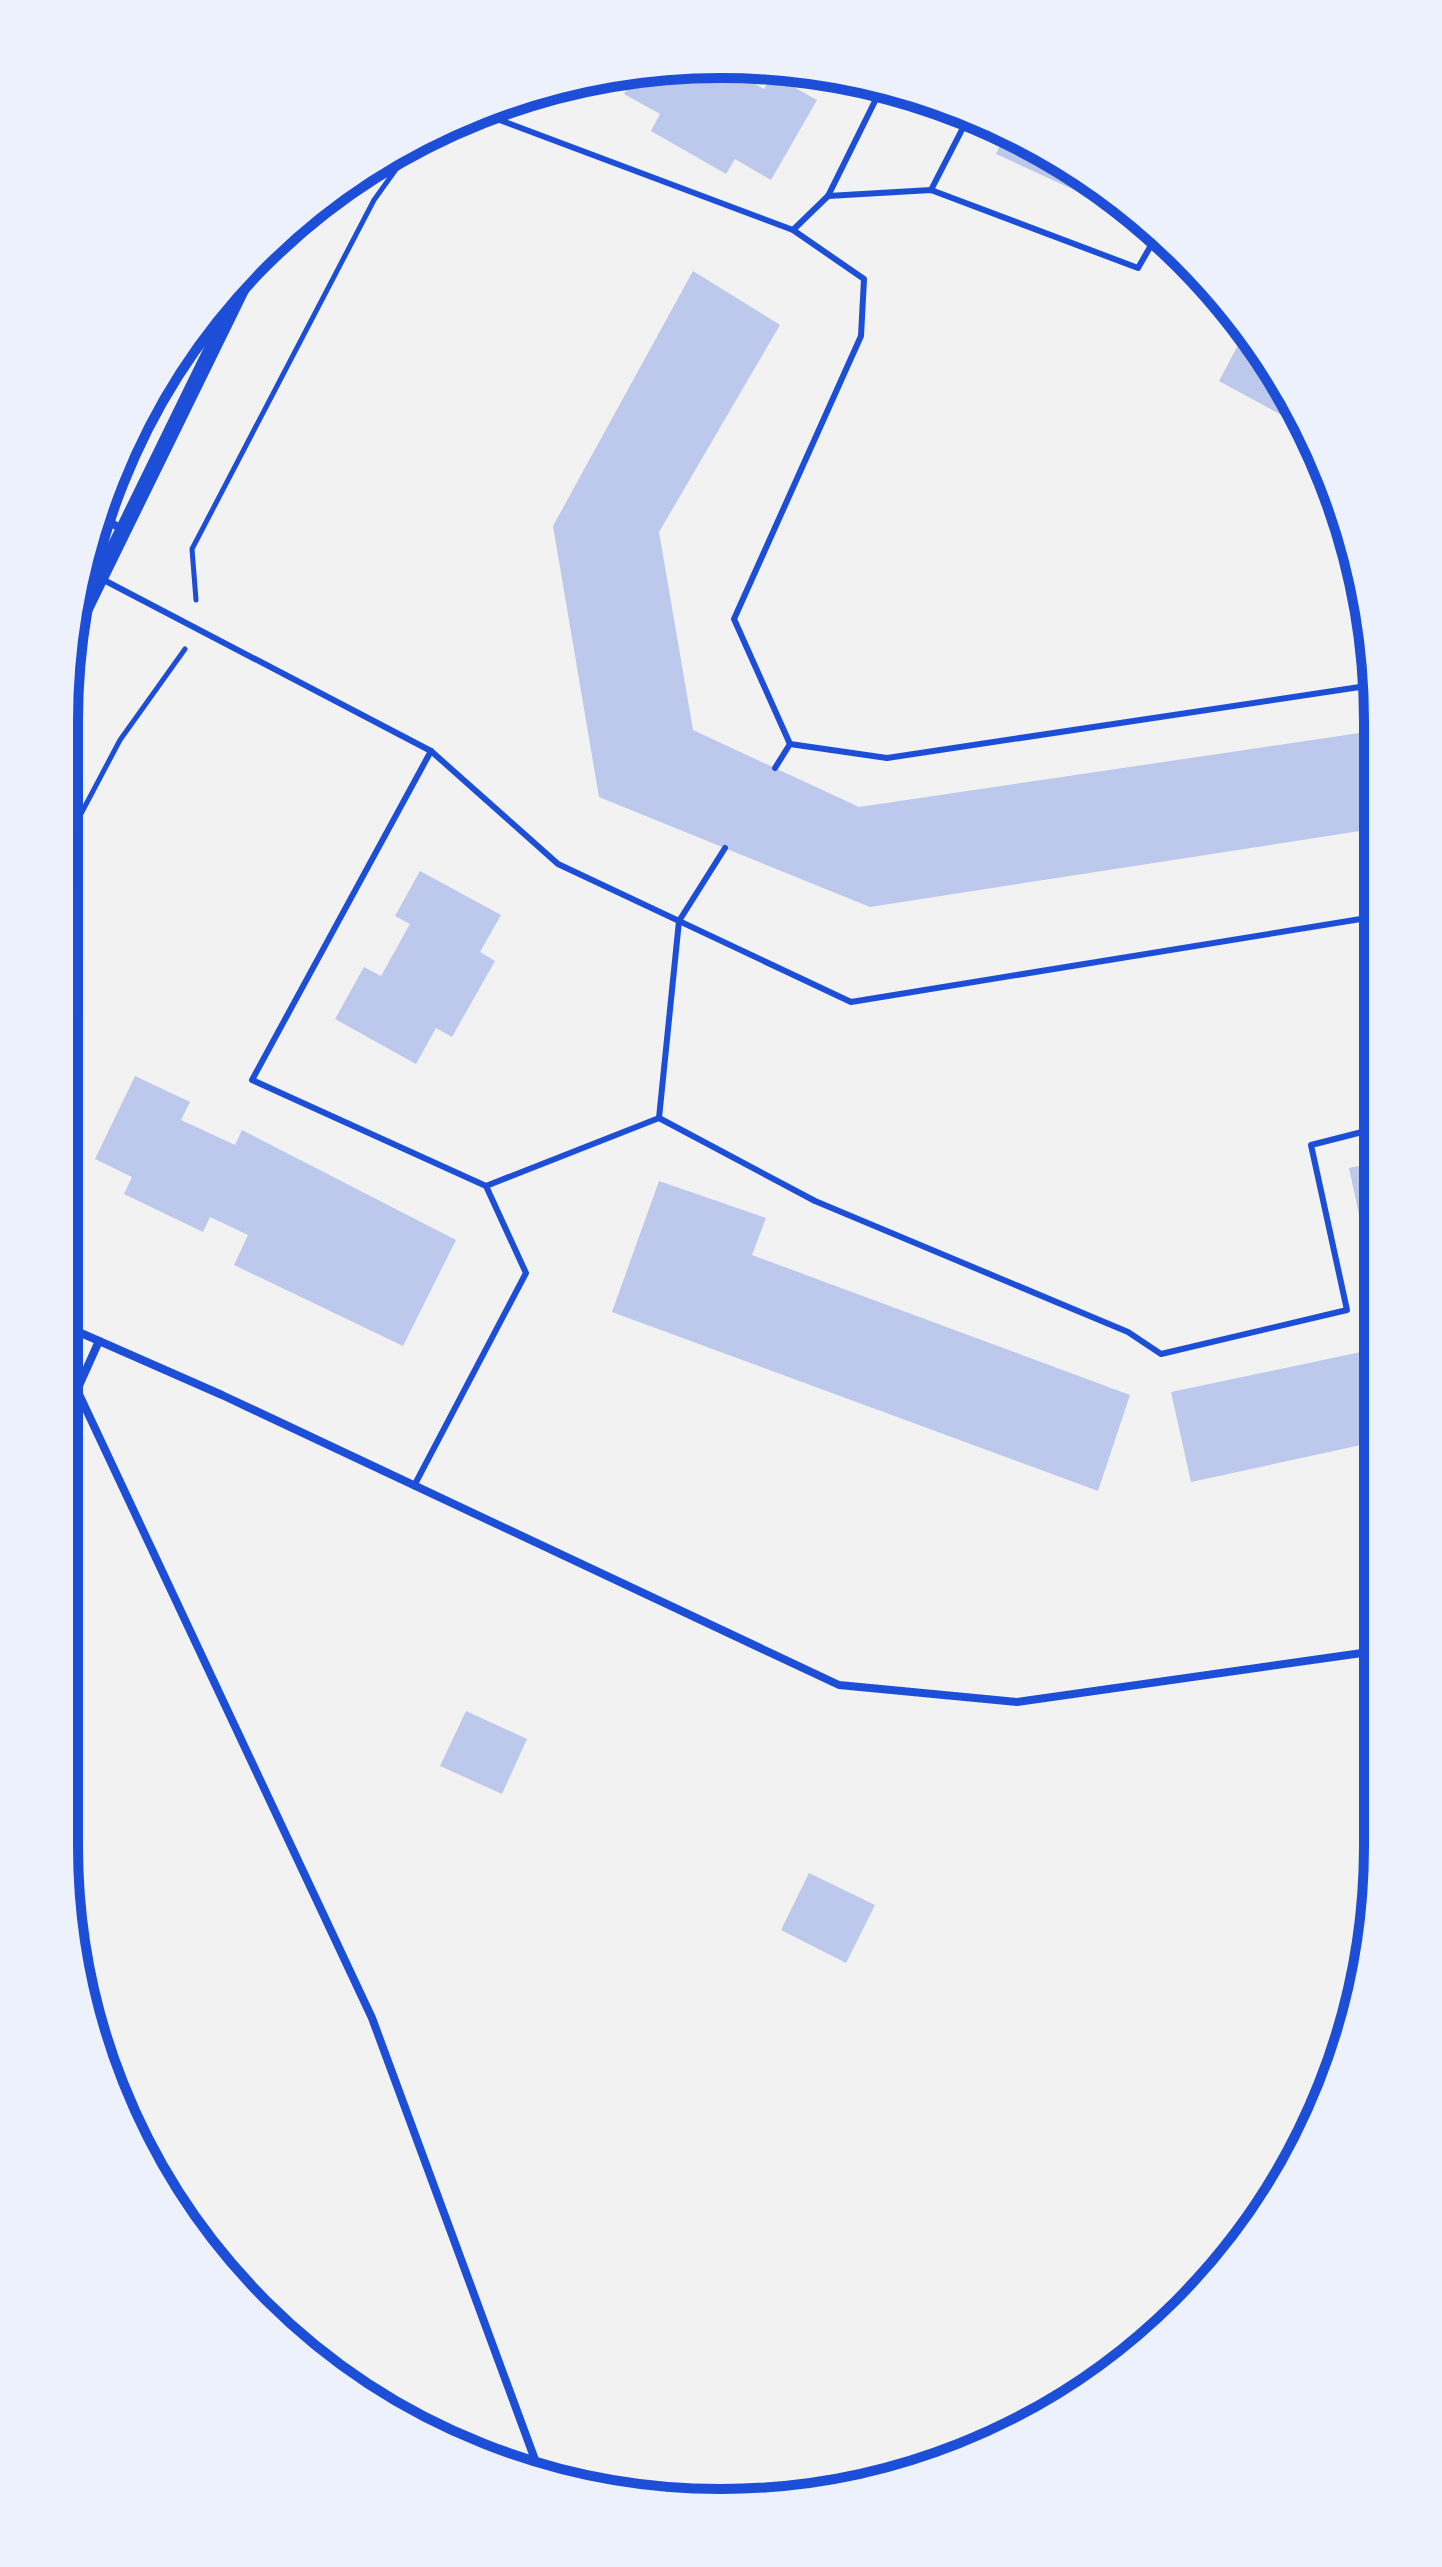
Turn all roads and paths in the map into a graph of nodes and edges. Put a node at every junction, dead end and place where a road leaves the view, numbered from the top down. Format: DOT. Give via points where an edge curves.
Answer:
graph roads {
  1 [pos="877,98"];
  2 [pos="496,119"];
  3 [pos="964,126"];
  4 [pos="400,164"];
  5 [pos="931,190"];
  6 [pos="828,196"];
  7 [pos="793,230"];
  8 [pos="1152,244"];
  9 [pos="237,299"];
  10 [pos="110,522"];
  11 [pos="124,530"];
  12 [pos="100,578"];
  13 [pos="90,599"];
  14 [pos="199,630"];
  15 [pos="1363,686"];
  16 [pos="790,744"];
  17 [pos="431,751"];
  18 [pos="775,768"];
  19 [pos="78,819"];
  20 [pos="725,848"];
  21 [pos="1364,918"];
  22 [pos="679,921"];
  23 [pos="659,1118"];
  24 [pos="1364,1132"];
  25 [pos="486,1186"];
  26 [pos="78,1332"];
  27 [pos="99,1341"];
  28 [pos="78,1388"];
  29 [pos="78,1392"];
  30 [pos="414,1486"];
  31 [pos="1364,1653"];
  32 [pos="536,2461"];
  1 -- 6 [label="lane"];
  2 -- 7 [label="lane"];
  3 -- 5 [label="lane"];
  4 -- 14 [label="path" via="374,200 192,549"];
  5 -- 6 [label="lane"];
  5 -- 8 [label="lane" via="1138,268"];
  6 -- 7 [label="lane"];
  7 -- 16 [label="lane" via="864,279 861,336 734,619"];
  9 -- 11 [label="main road"];
  10 -- 11 [label="street"];
  11 -- 12 [label="main road"];
  12 -- 13 [label="main road"];
  12 -- 14 [label="lane"];
  14 -- 17 [label="lane"];
  14 -- 19 [label="path" via="120,740"];
  15 -- 16 [label="lane" via="887,758"];
  16 -- 18 [label="lane"];
  17 -- 22 [label="lane" via="558,864"];
  17 -- 25 [label="lane" via="252,1080"];
  20 -- 22 [label="lane"];
  21 -- 22 [label="lane" via="851,1002"];
  22 -- 23 [label="lane"];
  23 -- 24 [label="lane" via="815,1201 1128,1332 1161,1354 1347,1310 1311,1145"];
  23 -- 25 [label="lane"];
  25 -- 30 [label="lane" via="526,1273"];
  26 -- 27 [label="street"];
  27 -- 28 [label="street"];
  27 -- 30 [label="street"];
  29 -- 32 [label="street" via="372,2018"];
  30 -- 31 [label="street" via="839,1685 1017,1702"];
}
